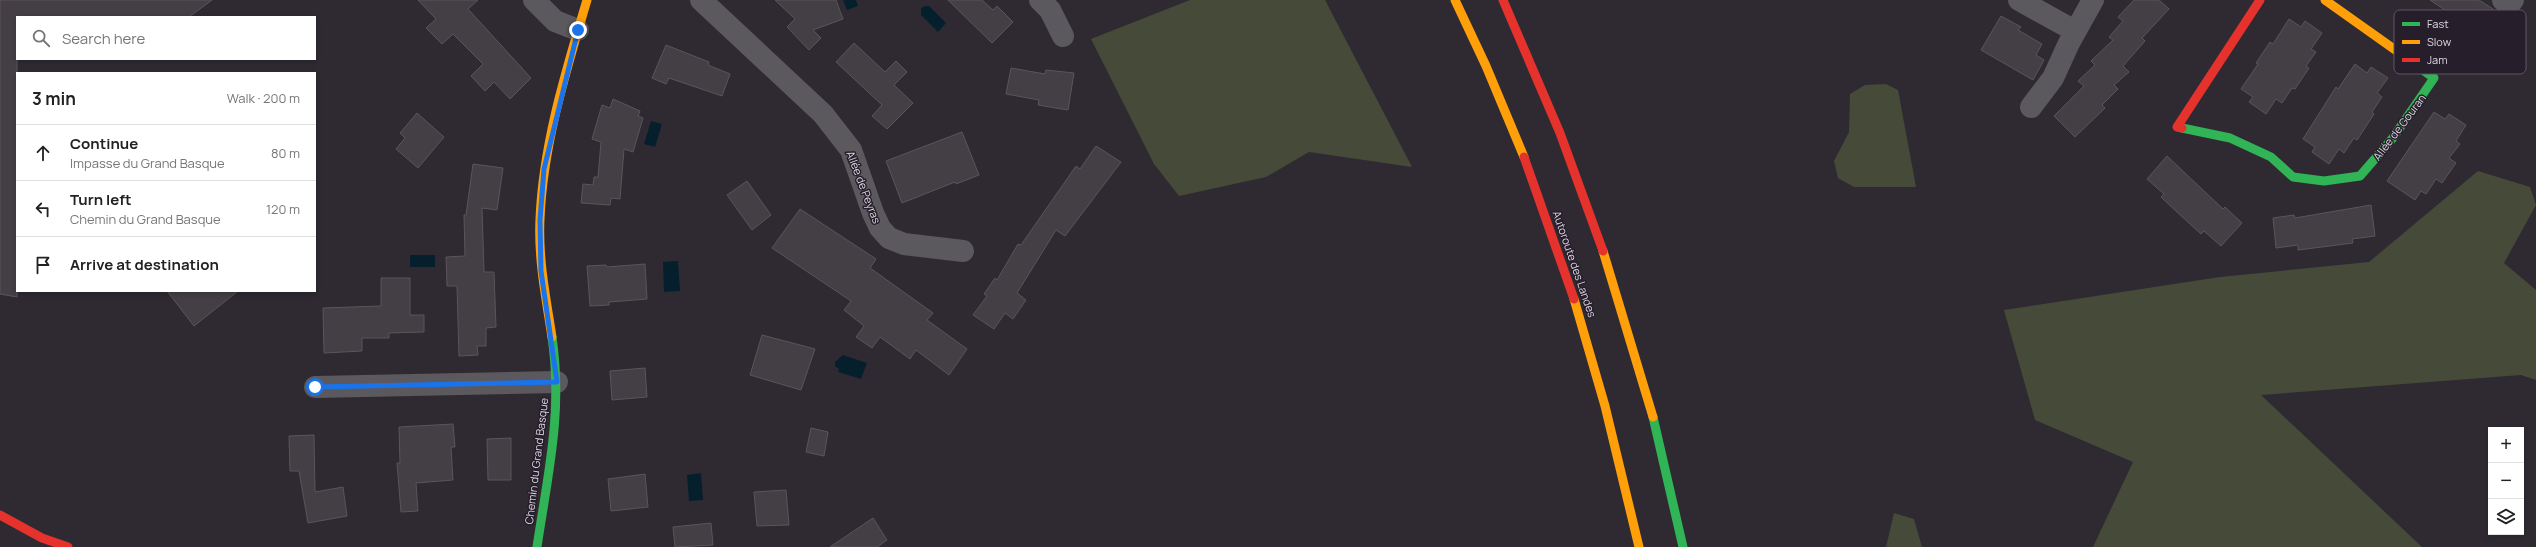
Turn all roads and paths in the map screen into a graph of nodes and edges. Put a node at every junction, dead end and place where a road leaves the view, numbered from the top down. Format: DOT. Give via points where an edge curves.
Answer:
graph roads {
  1 [pos="534,0"];
  2 [pos="587,0"];
  3 [pos="701,0"];
  4 [pos="1040,0"];
  5 [pos="1455,0"];
  6 [pos="1502,0"];
  7 [pos="2019,0"];
  8 [pos="2093,0"];
  9 [pos="2260,0"];
  10 [pos="2325,0"];
  11 [pos="2503,0"];
  12 [pos="2513,0"];
  13 [pos="578,30"];
  14 [pos="2075,31"];
  15 [pos="1063,36"];
  16 [pos="2394,49"];
  17 [pos="2428,74"];
  18 [pos="2031,107"];
  19 [pos="963,251"];
  20 [pos="557,382"];
  21 [pos="315,387"];
  22 [pos="0,515"];
  23 [pos="68,547"];
  24 [pos="537,547"];
  25 [pos="1639,547"];
  26 [pos="1683,547"];
  1 -- 13 [label="street" via="555,21"];
  2 -- 13 [label="main road, Chemin du Grand Basque"];
  3 -- 19 [label="street, Allée de Peyras" via="823,114 851,150 873,213 880,228 889,238 904,244"];
  4 -- 15 [label="street" via="1050,10"];
  5 -- 25 [label="main road, Autoroute des Landes" via="1520,147 1572,290 1601,389"];
  6 -- 26 [label="main road" via="1569,155 1607,262 1643,375"];
  7 -- 14 [label="street"];
  8 -- 14 [label="street"];
  9 -- 17 [label="main road, Allée de Gouran" via="2177,127 2230,138 2271,157 2293,177 2324,181 2360,176 2392,139 2434,78"];
  10 -- 16 [label="main road, Allée de Gouran"];
  11 -- 12 [label="street" via="2510,5"];
  13 -- 20 [label="main road, Chemin du Grand Basque" via="544,169 540,220 541,271"];
  14 -- 18 [label="street" via="2053,78"];
  20 -- 21 [label="street"];
  20 -- 24 [label="main road, Chemin du Grand Basque" via="555,424"];
  22 -- 23 [label="main road" via="42,538"];
}
